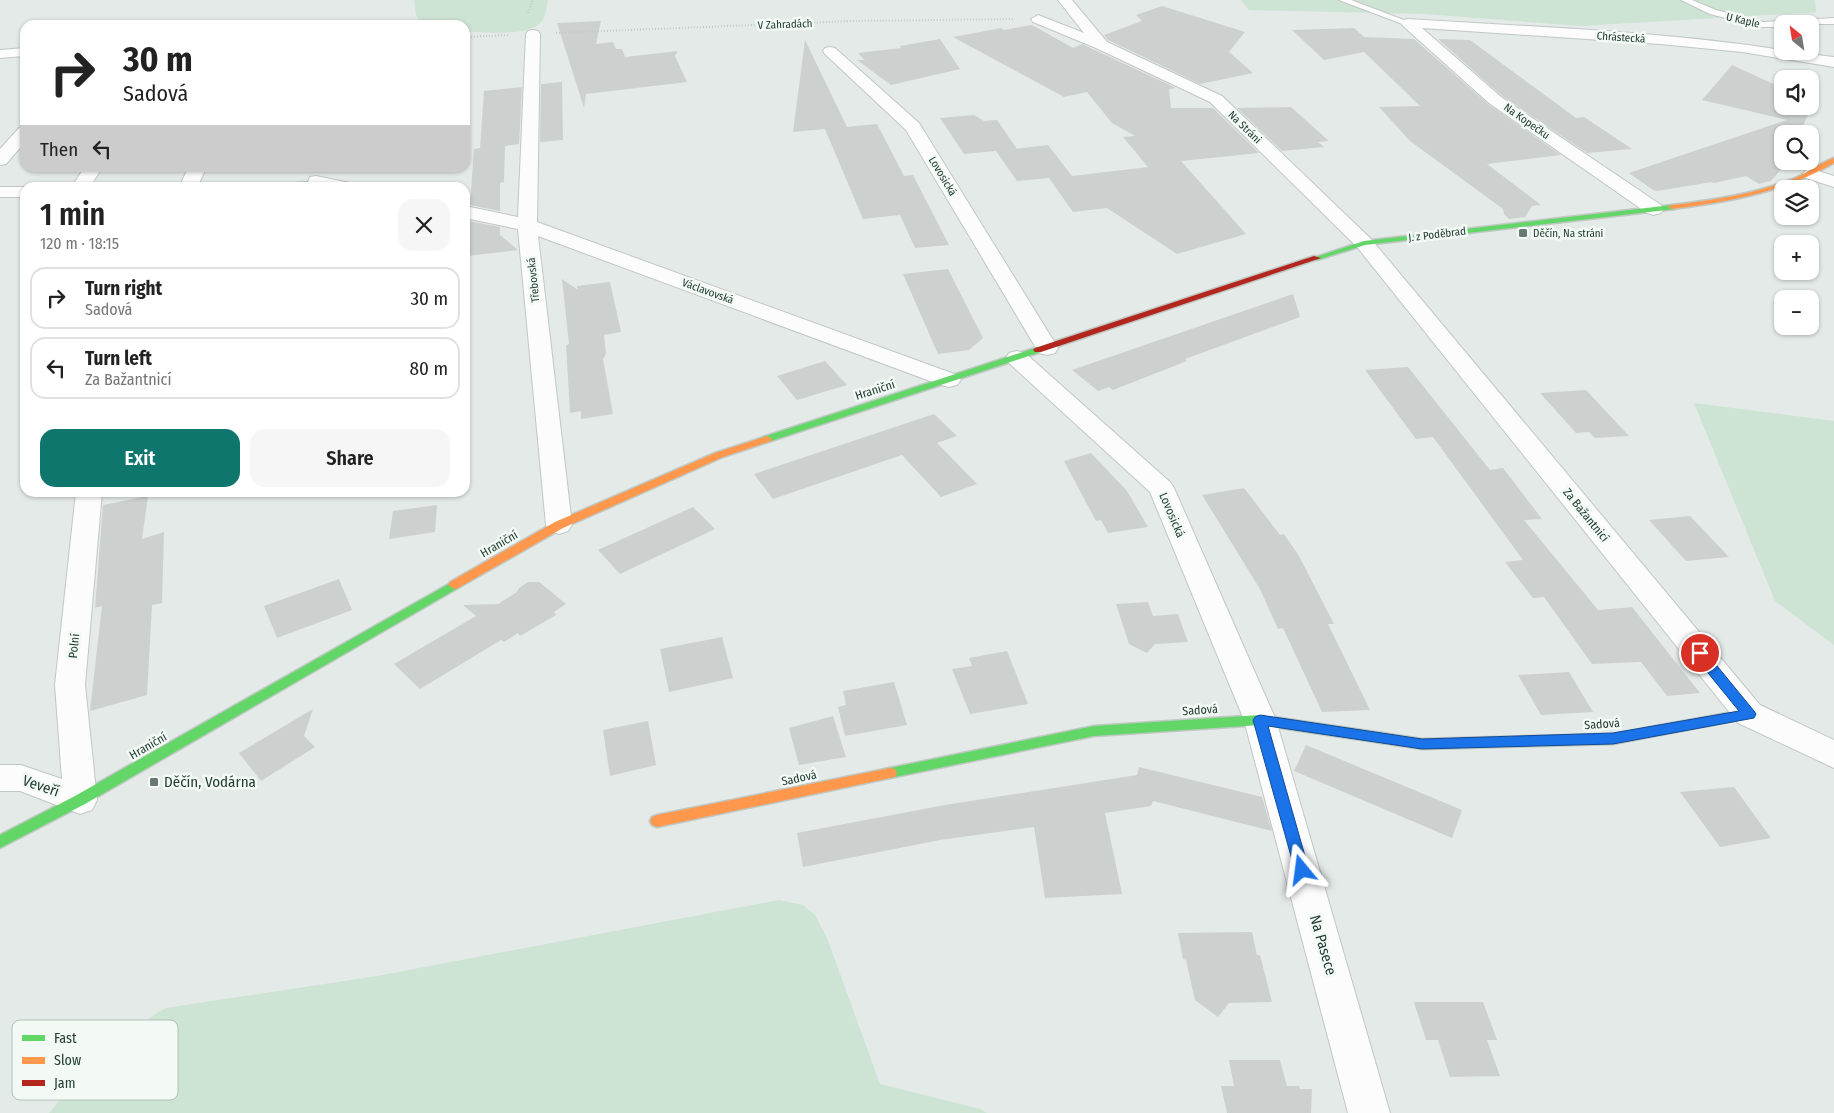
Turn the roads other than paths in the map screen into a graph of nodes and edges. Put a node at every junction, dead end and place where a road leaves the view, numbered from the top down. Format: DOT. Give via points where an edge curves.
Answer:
graph roads {
  1 [pos="1064,0"];
  2 [pos="1343,0"];
  3 [pos="1685,0"];
  4 [pos="1038,19"];
  5 [pos="1834,21"];
  6 [pos="1408,23"];
  7 [pos="533,34"];
  8 [pos="1101,45"];
  9 [pos="830,51"];
  10 [pos="20,52"];
  11 [pos="1,54"];
  12 [pos="1834,62"];
  13 [pos="20,138"];
  14 [pos="0,160"];
  15 [pos="1834,160"];
  16 [pos="1812,174"];
  17 [pos="1834,182"];
  18 [pos="0,192"];
  19 [pos="20,192"];
  20 [pos="1654,209"];
  21 [pos="470,213"];
  22 [pos="527,225"];
  23 [pos="1364,242"];
  24 [pos="1047,348"];
  25 [pos="1017,358"];
  26 [pos="949,380"];
  27 [pos="89,497"];
  28 [pos="559,525"];
  29 [pos="1750,714"];
  30 [pos="1260,720"];
  31 [pos="1834,755"];
  32 [pos="0,778"];
  33 [pos="80,800"];
  34 [pos="657,821"];
  35 [pos="0,842"];
  36 [pos="1369,1113"];
  1 -- 8 [label="street, Na Stráni"];
  2 -- 6 [label="lane"];
  3 -- 5 [label="lane, U Kaple" via="1712,12 1763,25"];
  4 -- 8 [label="street, Na Stráni"];
  6 -- 12 [label="street, Chrástecká" via="1660,40"];
  6 -- 20 [label="street, Na Kopečku" via="1495,100"];
  7 -- 22 [label="street, Třebovská"];
  8 -- 23 [label="street, Na Stráni" via="1216,99"];
  9 -- 24 [label="street, Lovosická" via="913,126"];
  10 -- 11 [label="street"];
  13 -- 14 [label="street"];
  15 -- 16 [label="street, J. z Poděbrad"];
  16 -- 17 [label="street"];
  16 -- 20 [label="street, J. z Poděbrad" via="1759,194"];
  18 -- 19 [label="street"];
  20 -- 23 [label="street, J. z Poděbrad"];
  21 -- 22 [label="street, Václavovská"];
  22 -- 26 [label="street, Václavovská"];
  22 -- 28 [label="street, Třebovská"];
  23 -- 24 [label="street, J. z Poděbrad"];
  23 -- 29 [label="street, Za Bažantnicí"];
  24 -- 25 [label="street, Hraniční"];
  25 -- 26 [label="street, Hraniční"];
  25 -- 30 [label="street, Lovosická" via="1161,488"];
  26 -- 28 [label="street, Hraniční" via="719,455"];
  27 -- 33 [label="street, Polní" via="70,685"];
  28 -- 33 [label="street, Hraniční"];
  29 -- 30 [label="street, Sadová" via="1613,738 1422,744"];
  29 -- 31 [label="street, Za Bažantnicí"];
  30 -- 34 [label="street, Sadová" via="1094,731"];
  30 -- 36 [label="street, Na Pasece"];
  32 -- 33 [label="street, Veveří" via="21,778"];
  33 -- 35 [label="street, Hraniční"];
}
